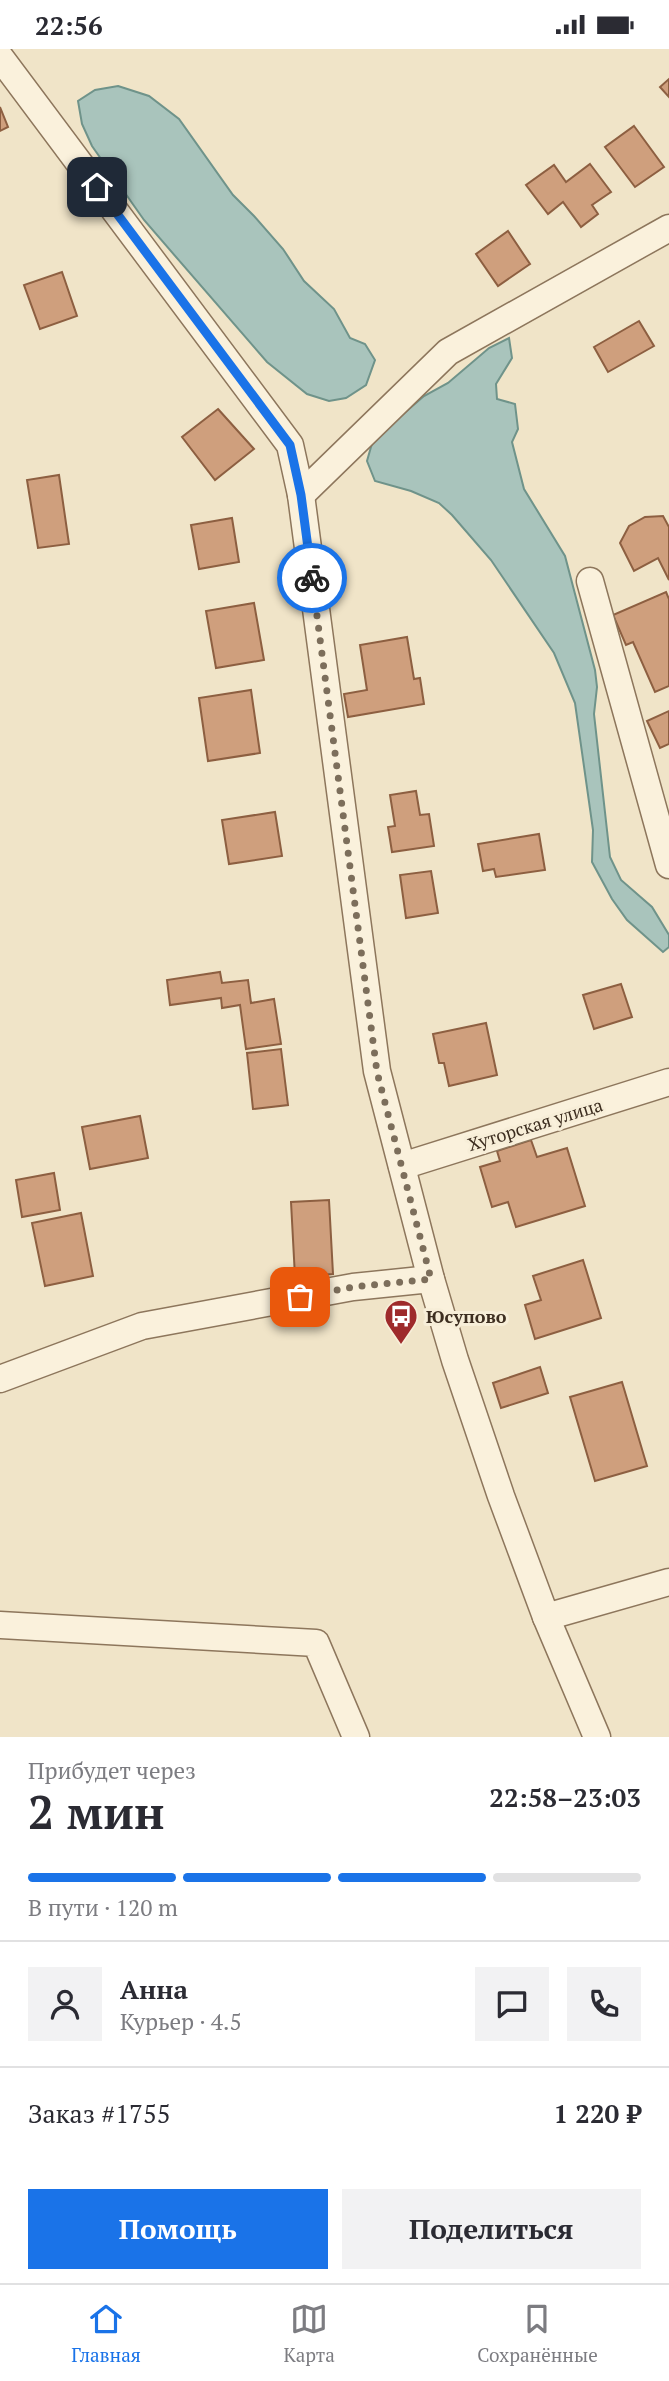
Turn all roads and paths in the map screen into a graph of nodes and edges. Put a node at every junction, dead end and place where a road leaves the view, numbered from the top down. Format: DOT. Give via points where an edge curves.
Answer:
graph roads {
  1 [pos="0,57"];
  2 [pos="669,228"];
  3 [pos="301,495"];
  4 [pos="590,581"];
  5 [pos="669,866"];
  6 [pos="669,1082"];
  7 [pos="402,1166"];
  8 [pos="431,1279"];
  9 [pos="0,1379"];
  10 [pos="669,1582"];
  11 [pos="547,1616"];
  12 [pos="0,1625"];
  13 [pos="356,1737"];
  14 [pos="597,1737"];
  1 -- 3 [label="street" via="290,445"];
  2 -- 3 [label="street" via="449,352"];
  3 -- 7 [label="street" via="377,1072"];
  4 -- 5 [label="street"];
  6 -- 7 [label="street, Хуторская улица"];
  7 -- 8 [label="street"];
  8 -- 9 [label="street" via="353,1287 142,1326"];
  8 -- 11 [label="street" via="501,1496"];
  10 -- 11 [label="street"];
  11 -- 14 [label="street"];
  12 -- 13 [label="street" via="316,1643"];
}
